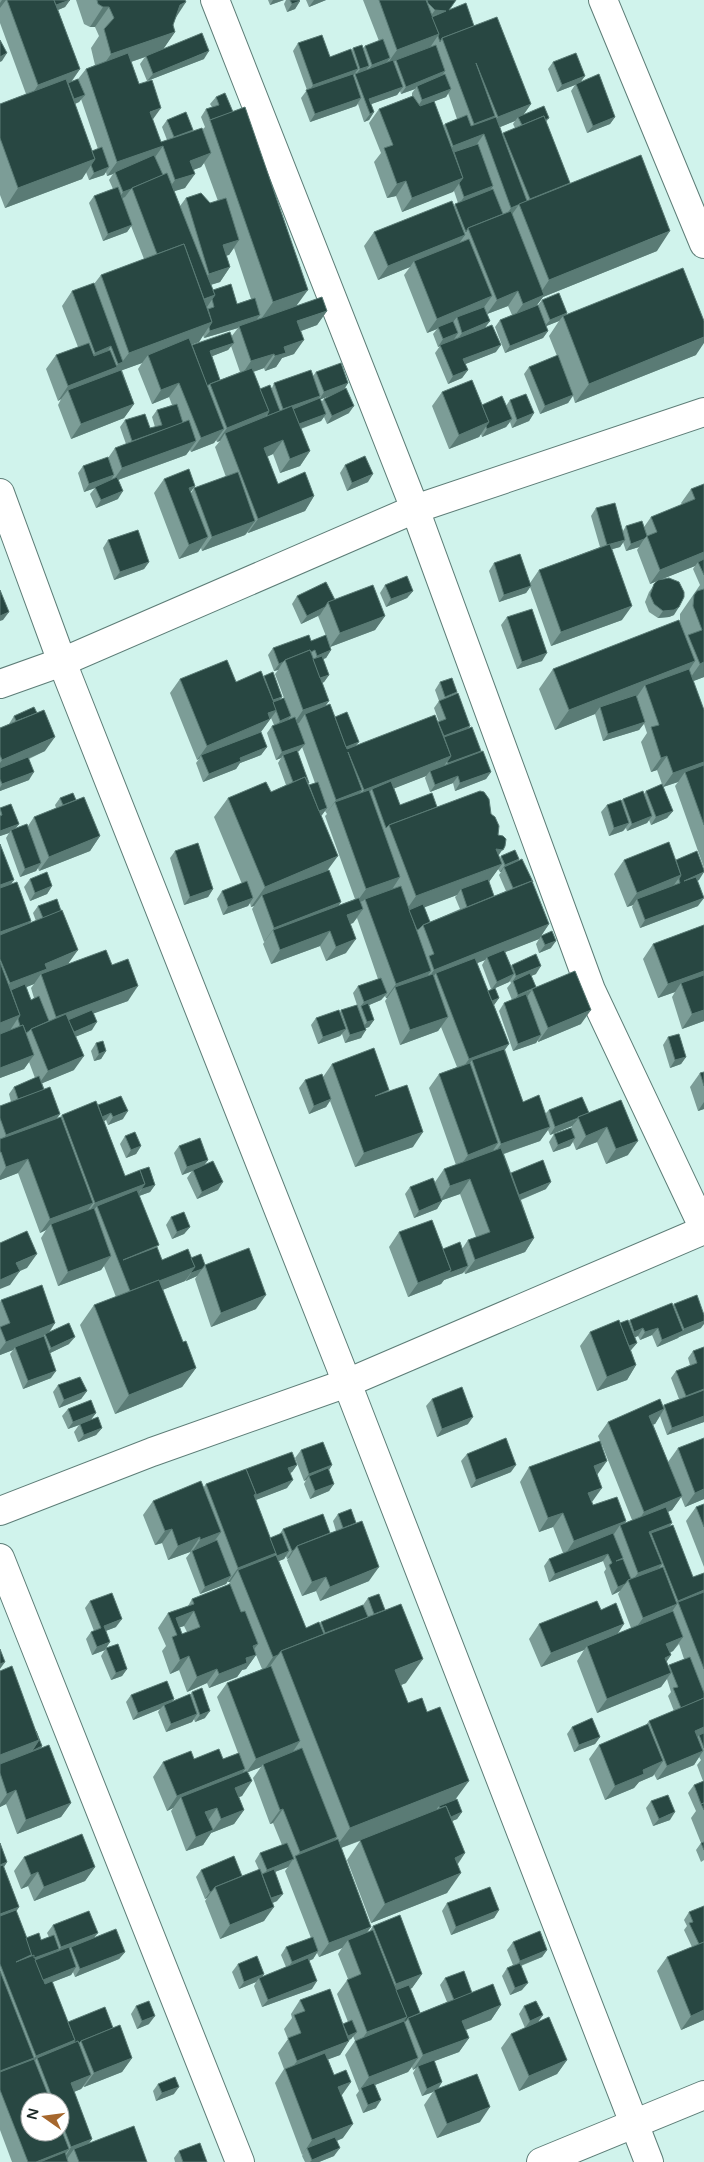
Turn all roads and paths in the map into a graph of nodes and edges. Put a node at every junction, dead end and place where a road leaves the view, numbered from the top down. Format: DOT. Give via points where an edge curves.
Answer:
graph roads {
  1 [pos="215,0"];
  2 [pos="602,0"];
  3 [pos="704,244"];
  4 [pos="704,412"];
  5 [pos="0,493"];
  6 [pos="415,509"];
  7 [pos="62,662"];
  8 [pos="0,684"];
  9 [pos="704,1229"];
  10 [pos="347,1383"];
  11 [pos="0,1511"];
  12 [pos="0,1558"];
  13 [pos="704,2095"];
  14 [pos="634,2125"];
  15 [pos="240,2162"];
  16 [pos="542,2162"];
  17 [pos="649,2162"];
  1 -- 6 [label="street"];
  2 -- 3 [label="street"];
  4 -- 6 [label="street"];
  5 -- 7 [label="street"];
  6 -- 7 [label="street"];
  6 -- 9 [label="street" via="591,990"];
  7 -- 8 [label="street"];
  7 -- 10 [label="street"];
  9 -- 10 [label="street"];
  10 -- 11 [label="street" via="152,1452"];
  10 -- 14 [label="street"];
  12 -- 15 [label="street"];
  13 -- 14 [label="street"];
  14 -- 16 [label="street"];
  14 -- 17 [label="street"];
}
